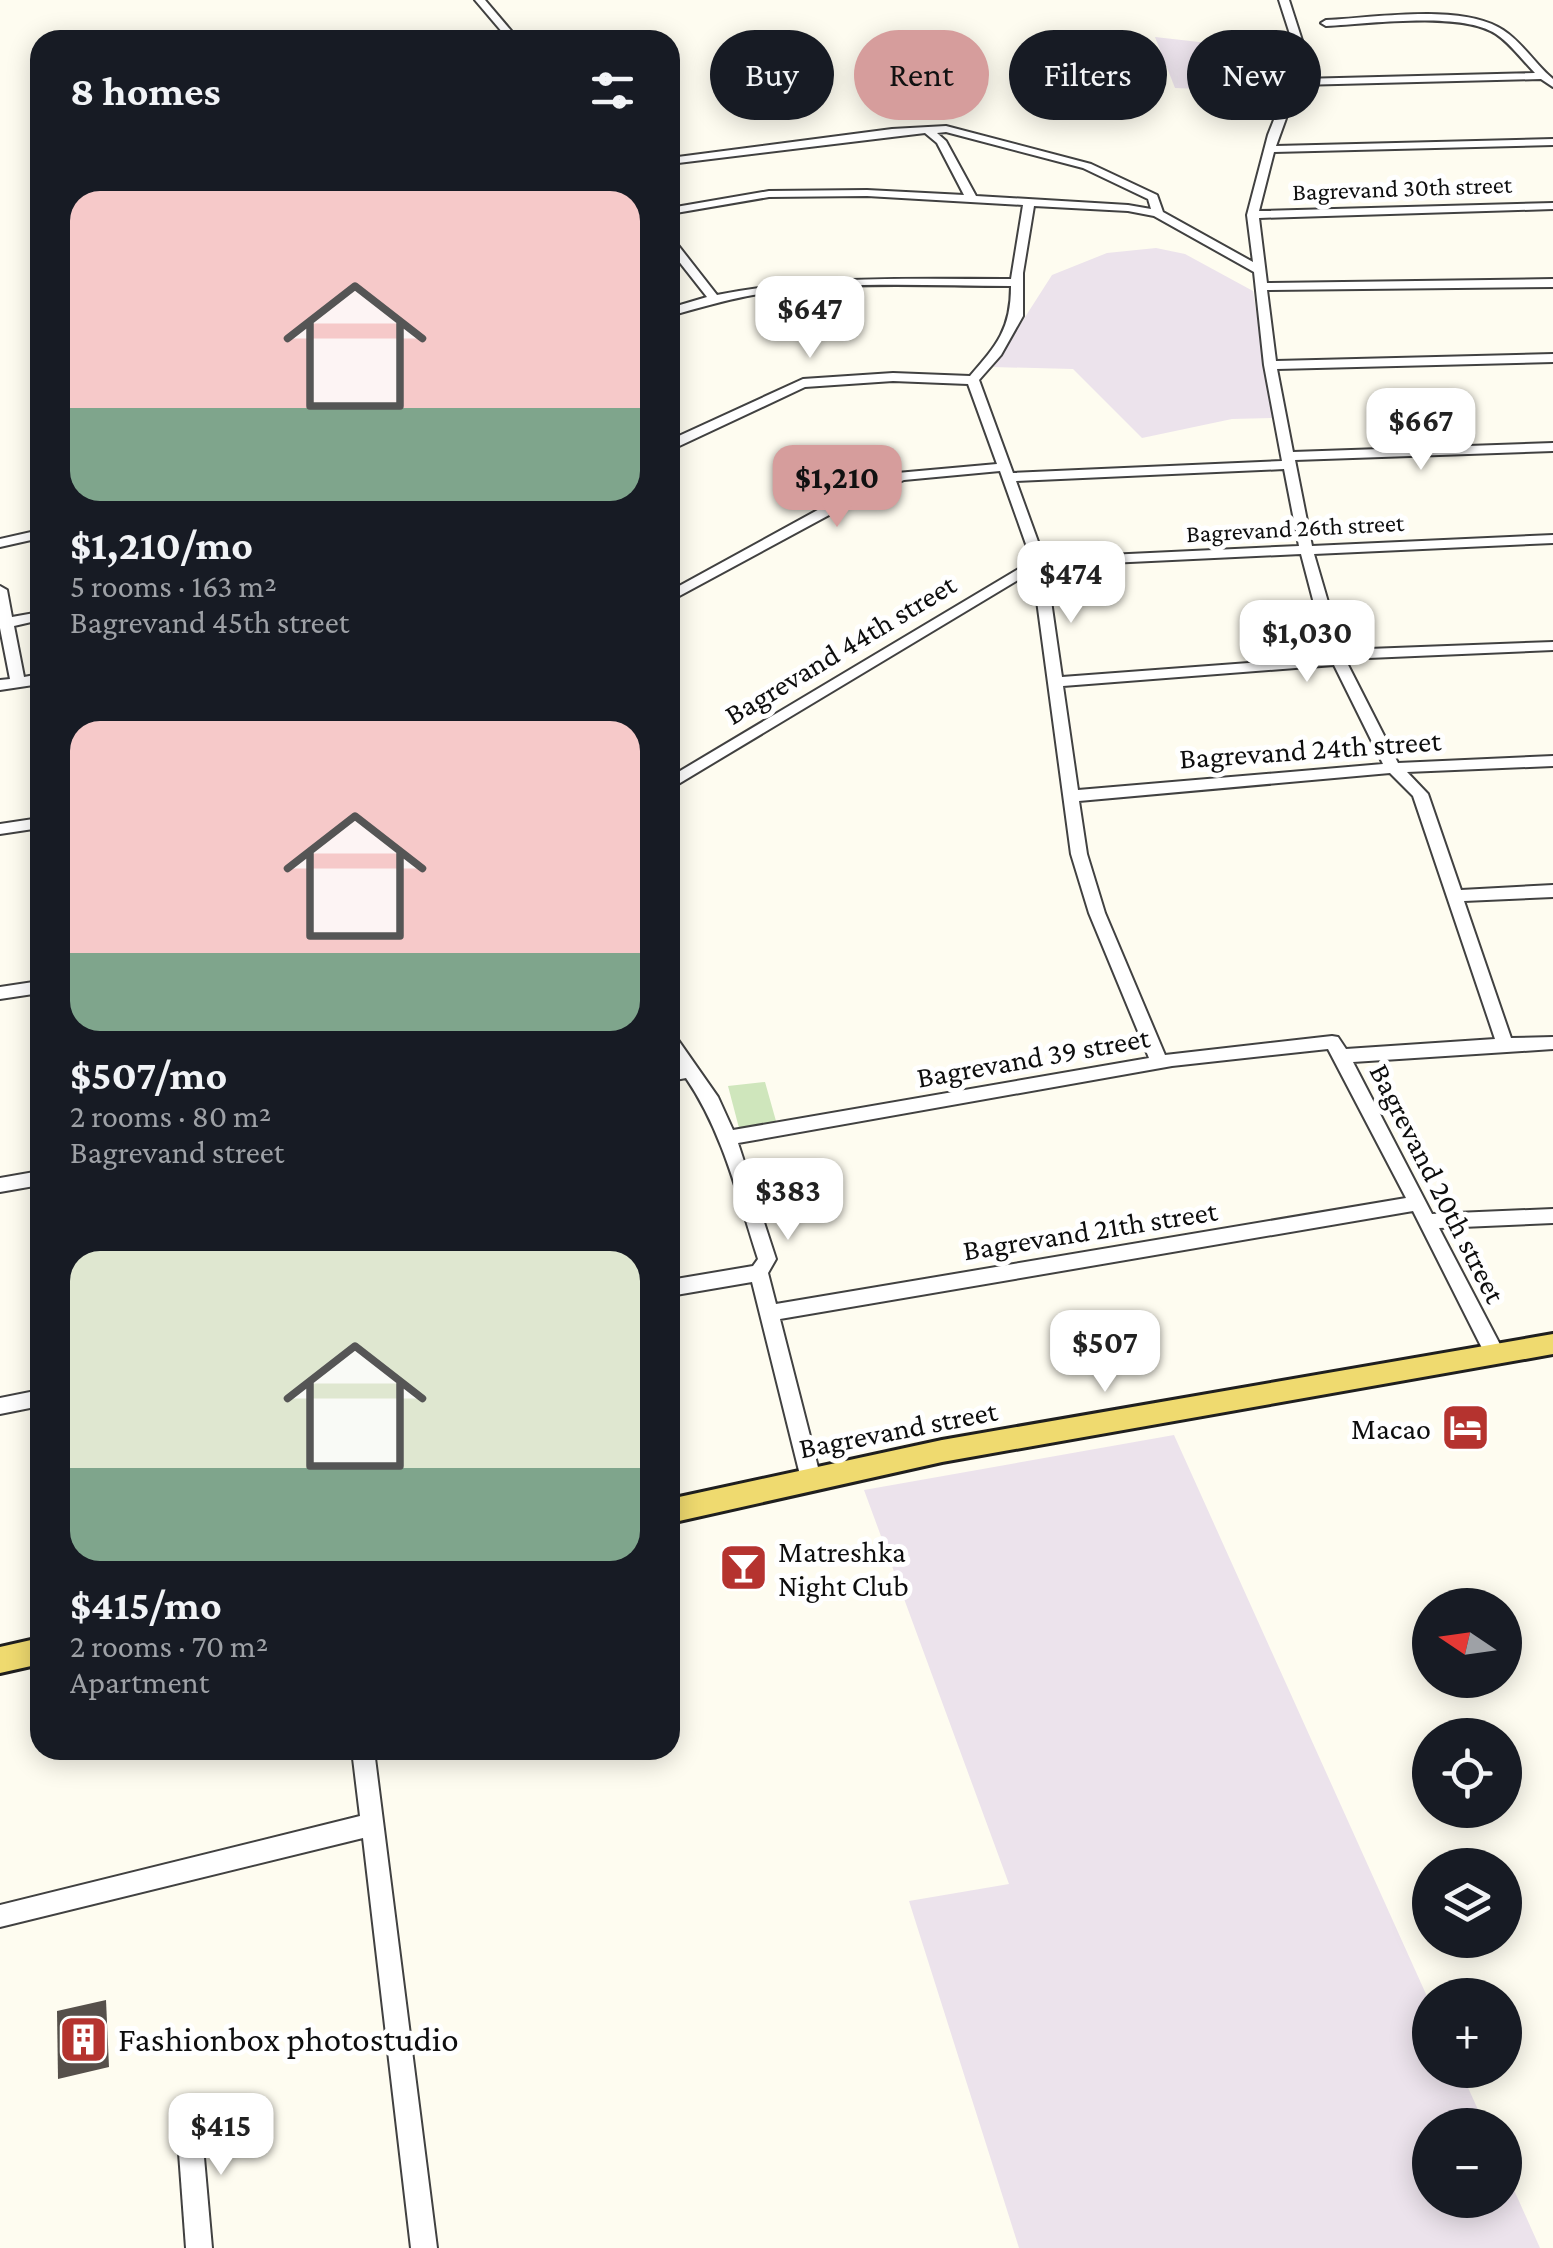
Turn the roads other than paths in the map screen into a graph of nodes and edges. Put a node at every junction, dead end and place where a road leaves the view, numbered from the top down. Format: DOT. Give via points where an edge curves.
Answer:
graph roads {
  1 [pos="480,0"];
  2 [pos="1284,0"];
  3 [pos="1326,23"];
  4 [pos="506,30"];
  5 [pos="1295,30"];
  6 [pos="1542,76"];
  7 [pos="1321,81"];
  8 [pos="1553,84"];
  9 [pos="1280,120"];
  10 [pos="927,130"];
  11 [pos="1553,142"];
  12 [pos="1270,149"];
  13 [pos="680,160"];
  14 [pos="972,198"];
  15 [pos="1030,203"];
  16 [pos="1553,206"];
  17 [pos="680,209"];
  18 [pos="1158,214"];
  19 [pos="1253,215"];
  20 [pos="680,255"];
  21 [pos="1256,269"];
  22 [pos="1017,283"];
  23 [pos="1553,283"];
  24 [pos="1259,286"];
  25 [pos="713,297"];
  26 [pos="680,309"];
  27 [pos="1553,358"];
  28 [pos="1270,365"];
  29 [pos="973,380"];
  30 [pos="680,440"];
  31 [pos="1553,447"];
  32 [pos="1289,460"];
  33 [pos="1007,472"];
  34 [pos="30,536"];
  35 [pos="1553,539"];
  36 [pos="0,543"];
  37 [pos="1306,549"];
  38 [pos="1039,562"];
  39 [pos="0,590"];
  40 [pos="680,592"];
  41 [pos="30,618"];
  42 [pos="5,623"];
  43 [pos="1553,646"];
  44 [pos="1336,655"];
  45 [pos="30,680"];
  46 [pos="18,682"];
  47 [pos="1057,682"];
  48 [pos="0,685"];
  49 [pos="1553,762"];
  50 [pos="1393,768"];
  51 [pos="680,771"];
  52 [pos="1072,796"];
  53 [pos="30,824"];
  54 [pos="0,829"];
  55 [pos="1553,891"];
  56 [pos="1458,896"];
  57 [pos="30,989"];
  58 [pos="0,994"];
  59 [pos="1553,1042"];
  60 [pos="1505,1045"];
  61 [pos="1342,1056"];
  62 [pos="1160,1062"];
  63 [pos="680,1072"];
  64 [pos="728,1138"];
  65 [pos="30,1180"];
  66 [pos="0,1185"];
  67 [pos="1424,1212"];
  68 [pos="1553,1216"];
  69 [pos="759,1273"];
  70 [pos="680,1286"];
  71 [pos="771,1313"];
  72 [pos="1553,1344"];
  73 [pos="1495,1354"];
  74 [pos="30,1400"];
  75 [pos="0,1406"];
  76 [pos="811,1479"];
  77 [pos="680,1509"];
  78 [pos="30,1653"];
  79 [pos="0,1660"];
  80 [pos="364,1760"];
  81 [pos="374,1824"];
  82 [pos="0,1916"];
  83 [pos="188,2112"];
  84 [pos="199,2248"];
  85 [pos="424,2248"];
  1 -- 4 [label="street"];
  2 -- 5 [label="street"];
  3 -- 6 [label="street" via="1446,20 1489,26 1538,65"];
  6 -- 7 [label="street"];
  6 -- 8 [label="street"];
  9 -- 12 [label="street"];
  10 -- 13 [label="street"];
  10 -- 14 [label="street"];
  10 -- 18 [label="street" via="984,136 1087,166 1153,197"];
  11 -- 12 [label="street"];
  12 -- 19 [label="street"];
  14 -- 15 [label="street"];
  14 -- 17 [label="street" via="770,194"];
  15 -- 18 [label="street"];
  15 -- 22 [label="street"];
  16 -- 19 [label="street, Bagrevand 30th street"];
  18 -- 21 [label="street"];
  19 -- 21 [label="street"];
  20 -- 25 [label="street"];
  21 -- 24 [label="street"];
  22 -- 25 [label="street" via="838,280"];
  22 -- 29 [label="street" via="1017,316"];
  23 -- 24 [label="street"];
  24 -- 28 [label="street"];
  25 -- 26 [label="street"];
  27 -- 28 [label="street"];
  28 -- 32 [label="street"];
  29 -- 30 [label="street" via="804,383"];
  29 -- 33 [label="street"];
  31 -- 32 [label="street"];
  32 -- 33 [label="street"];
  32 -- 37 [label="street"];
  33 -- 38 [label="street"];
  33 -- 40 [label="street" via="902,476"];
  34 -- 36 [label="street"];
  35 -- 37 [label="street, Bagrevand 26th street"];
  37 -- 38 [label="street, Bagrevand 26th street"];
  37 -- 44 [label="street"];
  38 -- 47 [label="street"];
  38 -- 51 [label="street, Bagrevand 44th street"];
  39 -- 42 [label="street"];
  41 -- 42 [label="street"];
  42 -- 46 [label="street"];
  43 -- 44 [label="street"];
  44 -- 47 [label="street" via="1333,661"];
  44 -- 50 [label="street"];
  45 -- 46 [label="street"];
  46 -- 48 [label="street"];
  47 -- 52 [label="street"];
  49 -- 50 [label="street, Bagrevand 24th street"];
  50 -- 52 [label="street, Bagrevand 24th street"];
  50 -- 56 [label="street" via="1420,794"];
  52 -- 62 [label="street" via="1097,914"];
  53 -- 54 [label="street"];
  55 -- 56 [label="street"];
  56 -- 60 [label="street"];
  57 -- 58 [label="street"];
  59 -- 60 [label="street, Bagrevand 20th street"];
  60 -- 61 [label="street, Bagrevand 20th street"];
  61 -- 62 [label="street, Bagrevand 39 street" via="1332,1042"];
  61 -- 67 [label="street, Bagrevand 20th street"];
  62 -- 64 [label="street, Bagrevand 39 street"];
  63 -- 64 [label="street" via="712,1102"];
  64 -- 69 [label="street" via="768,1259"];
  65 -- 66 [label="street"];
  67 -- 68 [label="street, Bagrevand 21th street"];
  67 -- 71 [label="street, Bagrevand 21th street"];
  67 -- 73 [label="street, Bagrevand 20th street"];
  69 -- 70 [label="street"];
  69 -- 71 [label="street"];
  71 -- 76 [label="street"];
  72 -- 73 [label="main road, Bagrevand street"];
  73 -- 76 [label="main road, Bagrevand street"];
  74 -- 75 [label="street"];
  76 -- 77 [label="main road, Bagrevand street"];
  78 -- 79 [label="main road"];
  80 -- 81 [label="street"];
  81 -- 82 [label="street"];
  81 -- 85 [label="street"];
  83 -- 84 [label="street"];
}
